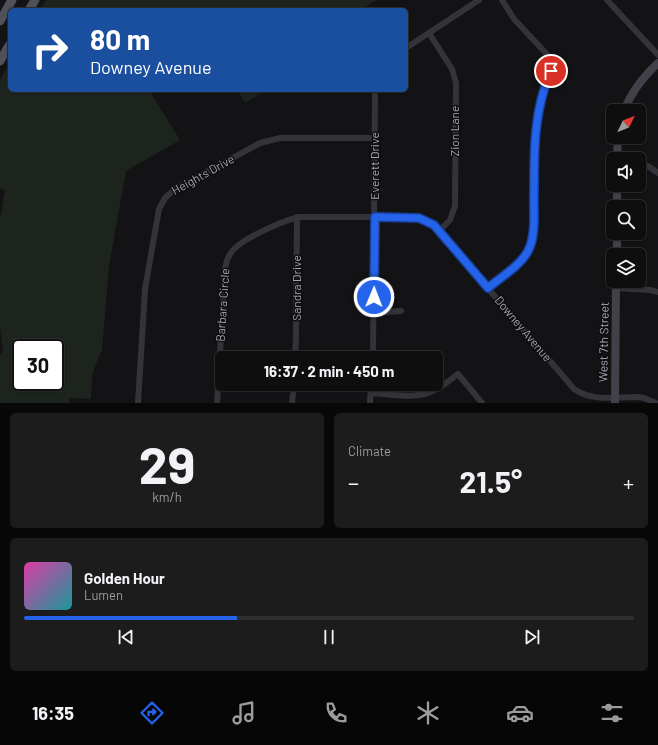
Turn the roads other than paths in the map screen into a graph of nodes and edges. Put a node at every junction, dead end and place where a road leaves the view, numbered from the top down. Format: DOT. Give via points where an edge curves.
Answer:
graph roads {
  1 [pos="12,0"];
  2 [pos="479,0"];
  3 [pos="502,0"];
  4 [pos="607,0"];
  5 [pos="0,21"];
  6 [pos="429,33"];
  7 [pos="8,47"];
  8 [pos="408,47"];
  9 [pos="658,54"];
  10 [pos="0,61"];
  11 [pos="658,63"];
  12 [pos="375,92"];
  13 [pos="628,104"];
  14 [pos="375,138"];
  15 [pos="646,166"];
  16 [pos="658,173"];
  17 [pos="297,217"];
  18 [pos="375,217"];
  19 [pos="439,231"];
  20 [pos="229,256"];
  21 [pos="488,288"];
  22 [pos="616,288"];
  23 [pos="639,288"];
  24 [pos="658,292"];
  25 [pos="401,311"];
  26 [pos="374,313"];
  27 [pos="295,351"];
  28 [pos="372,351"];
  29 [pos="293,391"];
  30 [pos="371,393"];
  31 [pos="615,400"];
  32 [pos="138,403"];
  33 [pos="217,403"];
  34 [pos="292,403"];
  35 [pos="370,403"];
  36 [pos="482,403"];
  37 [pos="656,403"];
  1 -- 5 [label="main road"];
  2 -- 6 [label="street"];
  3 -- 21 [label="street" via="514,19 555,63 541,97 535,129 531,243 522,259"];
  4 -- 9 [label="street"];
  6 -- 8 [label="street"];
  6 -- 19 [label="street, Zion Lane" via="452,69 456,83 455,206 450,220"];
  7 -- 10 [label="main road"];
  11 -- 13 [label="main road" via="635,89"];
  12 -- 14 [label="street, Everett Drive"];
  14 -- 18 [label="street, Everett Drive"];
  14 -- 32 [label="street, Heights Drive" via="270,140 174,190 165,198 159,209 145,289"];
  15 -- 16 [label="street"];
  17 -- 18 [label="street, Downey Avenue"];
  17 -- 20 [label="street, Downey Avenue" via="277,223 238,245"];
  17 -- 27 [label="street, Sandra Drive"];
  18 -- 19 [label="street, Downey Avenue" via="419,218 434,225"];
  18 -- 26 [label="street, Everett Drive"];
  19 -- 21 [label="street, Downey Avenue"];
  20 -- 33 [label="street, Barbara Circle" via="225,269"];
  21 -- 31 [label="street, Downey Avenue" via="574,389 586,396"];
  22 -- 31 [label="main road, West 7th Street"];
  23 -- 24 [label="street"];
  25 -- 26 [label="street"];
  26 -- 28 [label="street, Everett Drive"];
  29 -- 34 [label="street"];
  30 -- 35 [label="street"];
  30 -- 36 [label="street" via="424,394 442,386 458,374"];
  31 -- 37 [label="street, Downey Avenue" via="638,396"];
}
